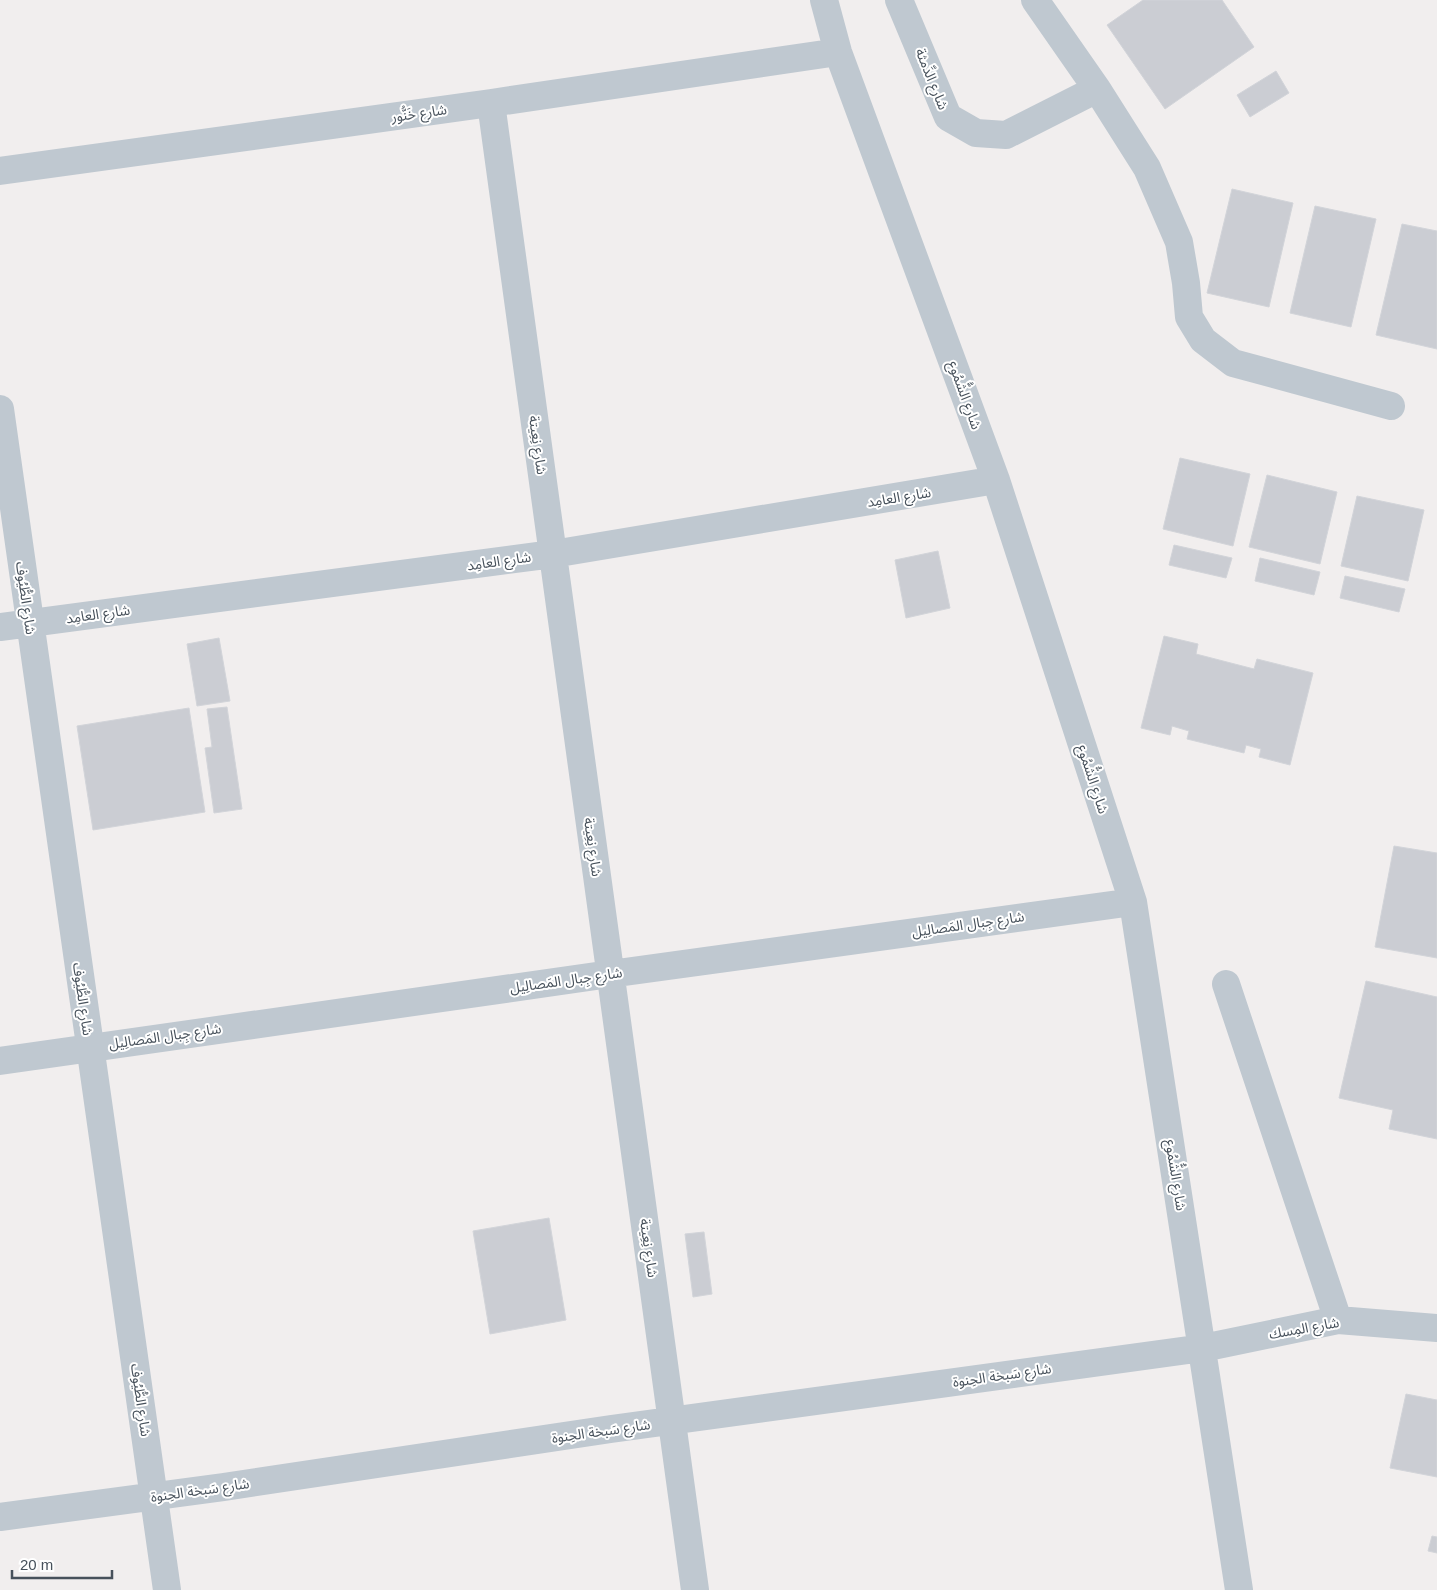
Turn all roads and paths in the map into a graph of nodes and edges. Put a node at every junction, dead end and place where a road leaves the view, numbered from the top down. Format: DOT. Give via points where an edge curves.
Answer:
graph roads {
  1 [pos="824,0"];
  2 [pos="900,0"];
  3 [pos="1035,0"];
  4 [pos="838,52"];
  5 [pos="1097,89"];
  6 [pos="491,103"];
  7 [pos="0,171"];
  8 [pos="1391,406"];
  9 [pos="0,409"];
  10 [pos="996,480"];
  11 [pos="553,554"];
  12 [pos="29,623"];
  13 [pos="0,627"];
  14 [pos="1133,902"];
  15 [pos="610,974"];
  16 [pos="1226,984"];
  17 [pos="90,1047"];
  18 [pos="0,1061"];
  19 [pos="1338,1320"];
  20 [pos="1437,1328"];
  21 [pos="1202,1348"];
  22 [pos="673,1421"];
  23 [pos="154,1496"];
  24 [pos="0,1517"];
  25 [pos="167,1590"];
  26 [pos="695,1590"];
  27 [pos="1239,1590"];
  1 -- 4 [label="street, شارع الشُّمُوع"];
  2 -- 5 [label="street, شارع الدِّمثة" via="948,117 976,133 1006,135"];
  3 -- 5 [label="street"];
  4 -- 6 [label="street, شارع خَنُّور"];
  4 -- 10 [label="street, شارع الشُّمُوع"];
  5 -- 8 [label="street" via="1147,168 1179,242 1189,318 1203,340 1233,362"];
  6 -- 7 [label="street, شارع خَنُّور"];
  6 -- 11 [label="street, شارع نِعِيتة"];
  9 -- 12 [label="street, شارع الطُّيُوف"];
  10 -- 11 [label="street, شارع العامِد"];
  10 -- 14 [label="street, شارع الشُّمُوع"];
  11 -- 12 [label="street, شارع العامِد"];
  11 -- 15 [label="street, شارع نِعِيتة"];
  12 -- 13 [label="street, شارع العامِد"];
  12 -- 17 [label="street, شارع الطُّيُوف"];
  14 -- 15 [label="street, شارع جِبال المَصالِيل"];
  14 -- 21 [label="street, شارع الشُّمُوع"];
  15 -- 17 [label="street, شارع جِبال المَصالِيل"];
  15 -- 22 [label="street, شارع نِعِيتة"];
  16 -- 19 [label="street"];
  17 -- 18 [label="street, شارع جِبال المَصالِيل"];
  17 -- 23 [label="street, شارع الطُّيُوف"];
  19 -- 20 [label="street, شارع المِسك"];
  19 -- 21 [label="street, شارع المِسك"];
  21 -- 22 [label="street, شارع سَبخة الحِنوة"];
  21 -- 27 [label="street, شارع الشُّمُوع"];
  22 -- 23 [label="street, شارع سَبخة الحِنوة"];
  22 -- 26 [label="street, شارع نِعِيتة"];
  23 -- 24 [label="street, شارع سَبخة الحِنوة"];
  23 -- 25 [label="street, شارع الطُّيُوف"];
}
